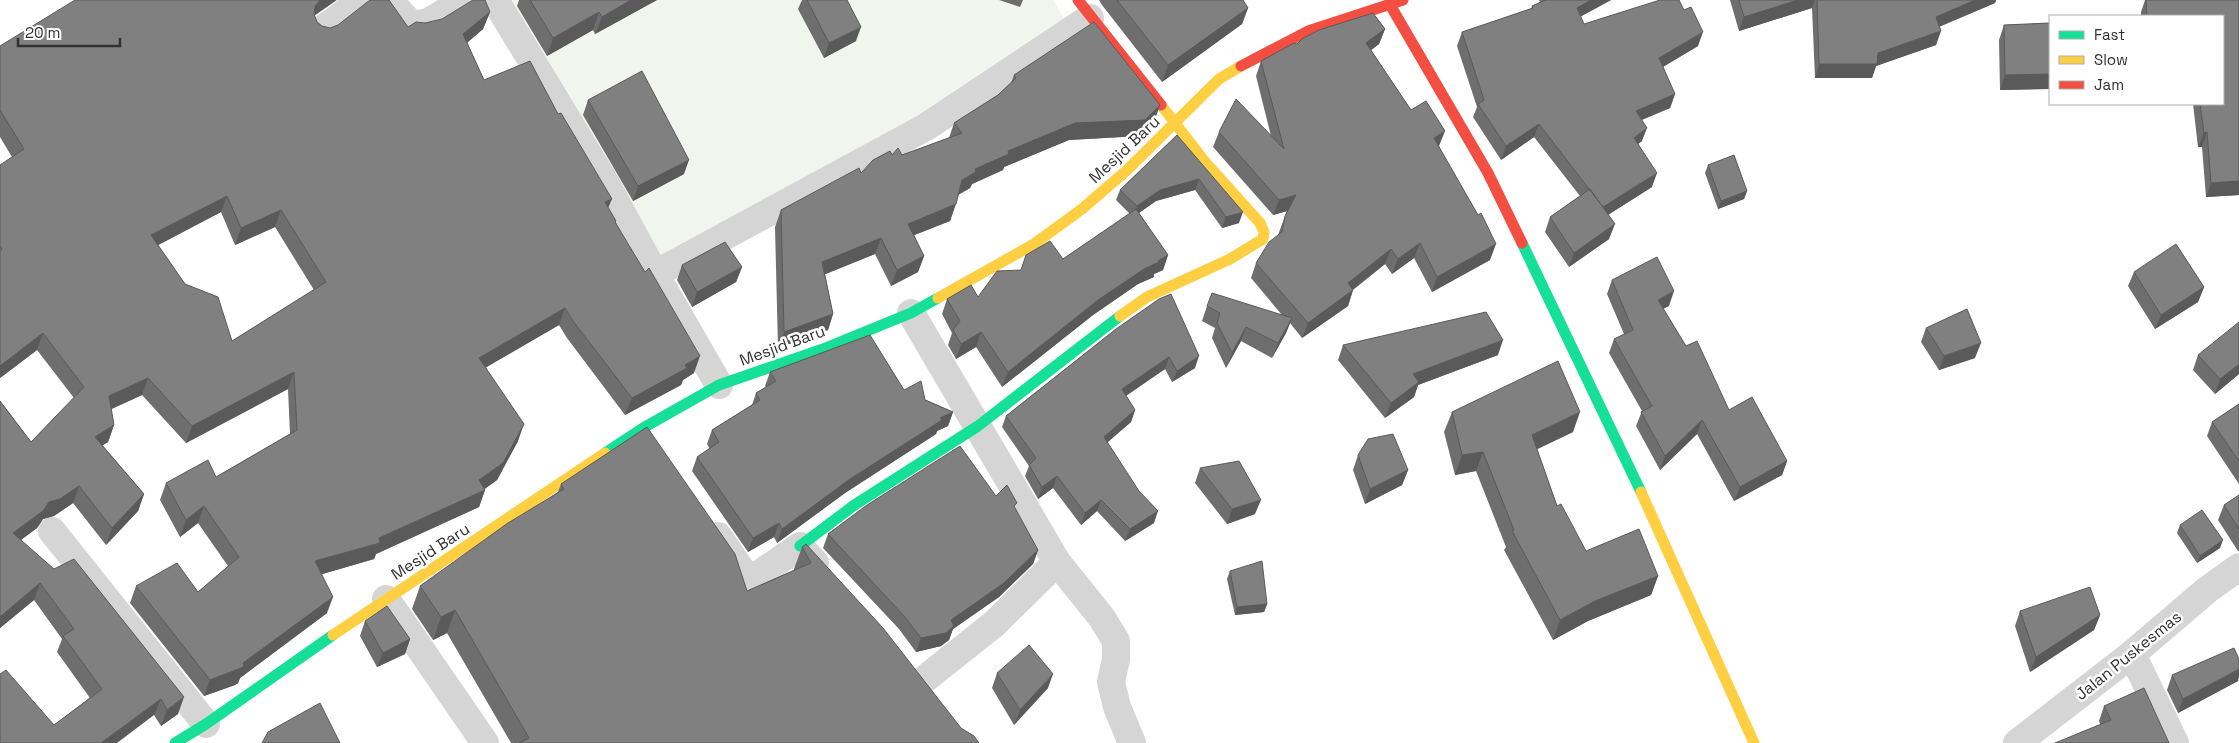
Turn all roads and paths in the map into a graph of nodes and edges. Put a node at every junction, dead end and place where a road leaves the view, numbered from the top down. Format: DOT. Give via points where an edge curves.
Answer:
graph roads {
  1 [pos="362,0"];
  2 [pos="389,0"];
  3 [pos="466,0"];
  4 [pos="495,0"];
  5 [pos="1403,0"];
  6 [pos="1389,4"];
  7 [pos="1084,9"];
  8 [pos="323,29"];
  9 [pos="1175,124"];
  10 [pos="655,274"];
  11 [pos="911,313"];
  12 [pos="719,385"];
  13 [pos="978,426"];
  14 [pos="643,428"];
  15 [pos="660,452"];
  16 [pos="703,515"];
  17 [pos="52,531"];
  18 [pos="800,546"];
  19 [pos="1057,562"];
  20 [pos="2239,567"];
  21 [pos="833,582"];
  22 [pos="386,599"];
  23 [pos="2132,654"];
  24 [pos="904,661"];
  25 [pos="921,682"];
  26 [pos="939,705"];
  27 [pos="206,724"];
  28 [pos="175,743"];
  29 [pos="485,743"];
  30 [pos="1132,743"];
  31 [pos="1754,743"];
  32 [pos="2017,743"];
  33 [pos="2176,743"];
  1 -- 8 [label="street"];
  2 -- 3 [label="street" via="408,21 418,25"];
  4 -- 10 [label="street" via="605,182"];
  5 -- 6 [label="street, Mesjid Baru"];
  6 -- 9 [label="street, Mesjid Baru" via="1308,31 1265,53 1219,79"];
  6 -- 31 [label="street" via="1488,173 1641,492"];
  7 -- 9 [label="street"];
  7 -- 10 [label="street" via="926,127"];
  9 -- 11 [label="street, Mesjid Baru" via="1082,209 1040,239"];
  9 -- 13 [label="street" via="1260,223 1264,232 1262,239 1230,259 1147,298 1102,328"];
  10 -- 12 [label="street"];
  11 -- 12 [label="street, Mesjid Baru"];
  11 -- 13 [label="street"];
  12 -- 14 [label="street, Mesjid Baru"];
  13 -- 18 [label="street" via="853,506"];
  13 -- 19 [label="street"];
  14 -- 15 [label="street"];
  14 -- 22 [label="street, Mesjid Baru"];
  16 -- 18 [label="street" via="742,571 751,577"];
  17 -- 27 [label="street"];
  18 -- 21 [label="street"];
  19 -- 25 [label="street" via="994,624"];
  19 -- 30 [label="street" via="1102,618 1116,641 1112,682 1117,707"];
  20 -- 23 [label="street, Jalan Puskesmas"];
  22 -- 27 [label="street, Mesjid Baru"];
  22 -- 29 [label="street"];
  23 -- 32 [label="street, Jalan Puskesmas"];
  23 -- 33 [label="street"];
  24 -- 25 [label="street"];
  25 -- 26 [label="street"];
  27 -- 28 [label="street, Mesjid Baru"];
}
